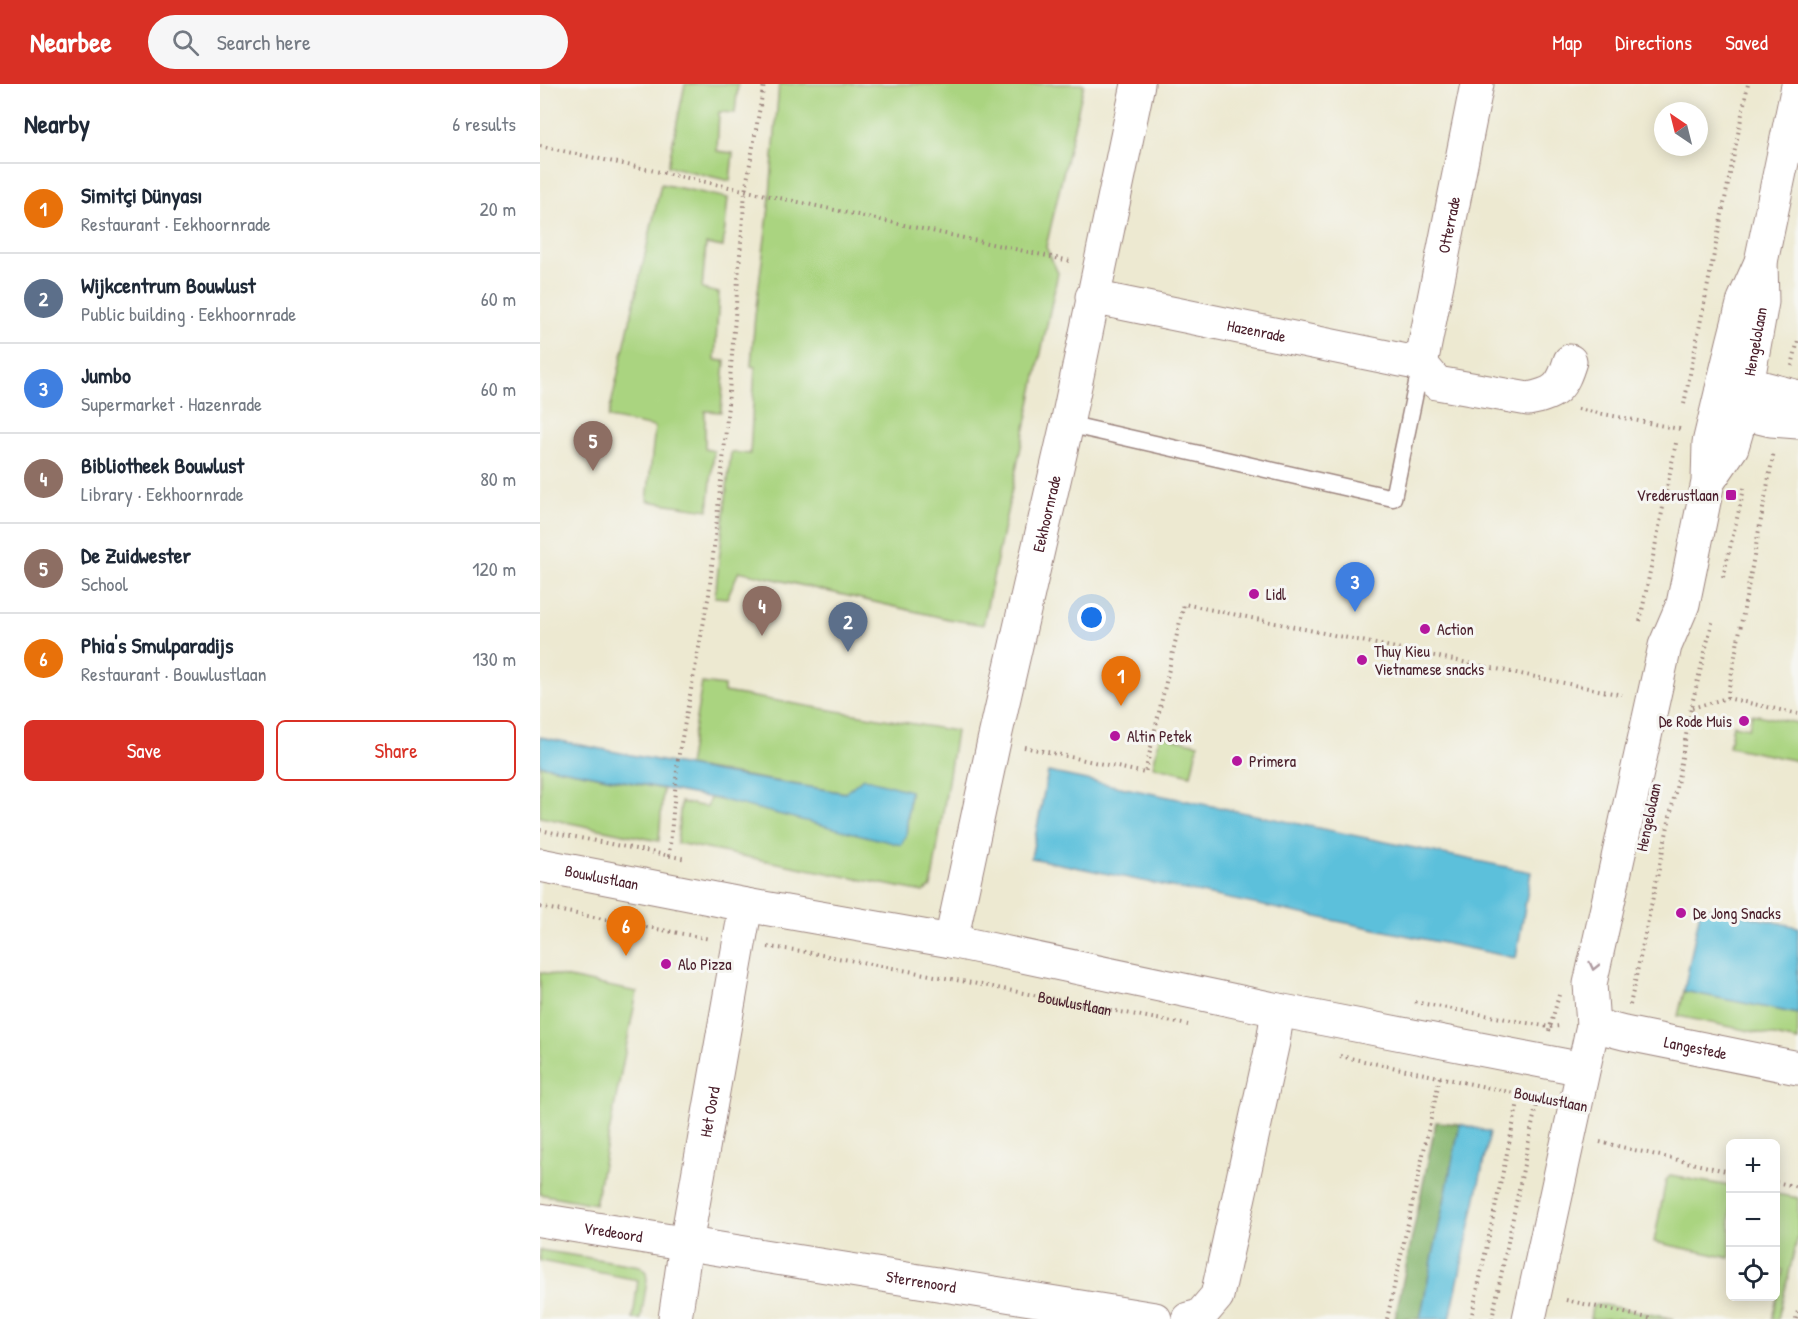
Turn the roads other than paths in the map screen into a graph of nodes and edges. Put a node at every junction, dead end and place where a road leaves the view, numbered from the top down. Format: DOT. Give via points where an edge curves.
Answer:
graph roads {
  1 [pos="1138,84"];
  2 [pos="1478,84"];
  3 [pos="1798,86"];
  4 [pos="1096,282"];
  5 [pos="1570,361"];
  6 [pos="1421,364"];
  7 [pos="1795,382"];
  8 [pos="1737,396"];
  9 [pos="1798,422"];
  10 [pos="1067,424"];
  11 [pos="540,865"];
  12 [pos="747,905"];
  13 [pos="951,941"];
  14 [pos="1278,1010"];
  15 [pos="1593,1025"];
  16 [pos="1798,1068"];
  17 [pos="1583,1069"];
  18 [pos="540,1220"];
  19 [pos="686,1244"];
  20 [pos="675,1319"];
  21 [pos="1155,1319"];
  22 [pos="1188,1319"];
  23 [pos="1529,1319"];
  1 -- 4 [label="street, Eekhoornrade"];
  2 -- 6 [label="street, Otterrade"];
  3 -- 8 [label="street, Hengelolaan" via="1761,262 1762,302"];
  4 -- 6 [label="street, Hazenrade"];
  4 -- 10 [label="street, Eekhoornrade"];
  5 -- 6 [label="street" via="1564,380 1555,389 1528,399 1437,383"];
  6 -- 10 [label="lane" via="1393,498"];
  7 -- 8 [label="street"];
  8 -- 9 [label="street" via="1771,420"];
  8 -- 15 [label="street, Hengelolaan" via="1709,442 1708,482 1683,604 1665,646 1590,984"];
  10 -- 13 [label="street, Eekhoornrade"];
  11 -- 12 [label="street, Bouwlustlaan"];
  12 -- 13 [label="street, Bouwlustlaan"];
  12 -- 19 [label="street, Het Oord"];
  13 -- 14 [label="street, Bouwlustlaan"];
  14 -- 17 [label="street, Bouwlustlaan"];
  14 -- 22 [label="street" via="1217,1296 1200,1316"];
  15 -- 16 [label="street, Langestede"];
  15 -- 17 [label="street, Hengelolaan"];
  17 -- 23 [label="street, Hengelolaan"];
  18 -- 19 [label="street, Vredeoord"];
  19 -- 20 [label="street, Het Oord"];
  19 -- 21 [label="street, Sterrenoord"];
}
